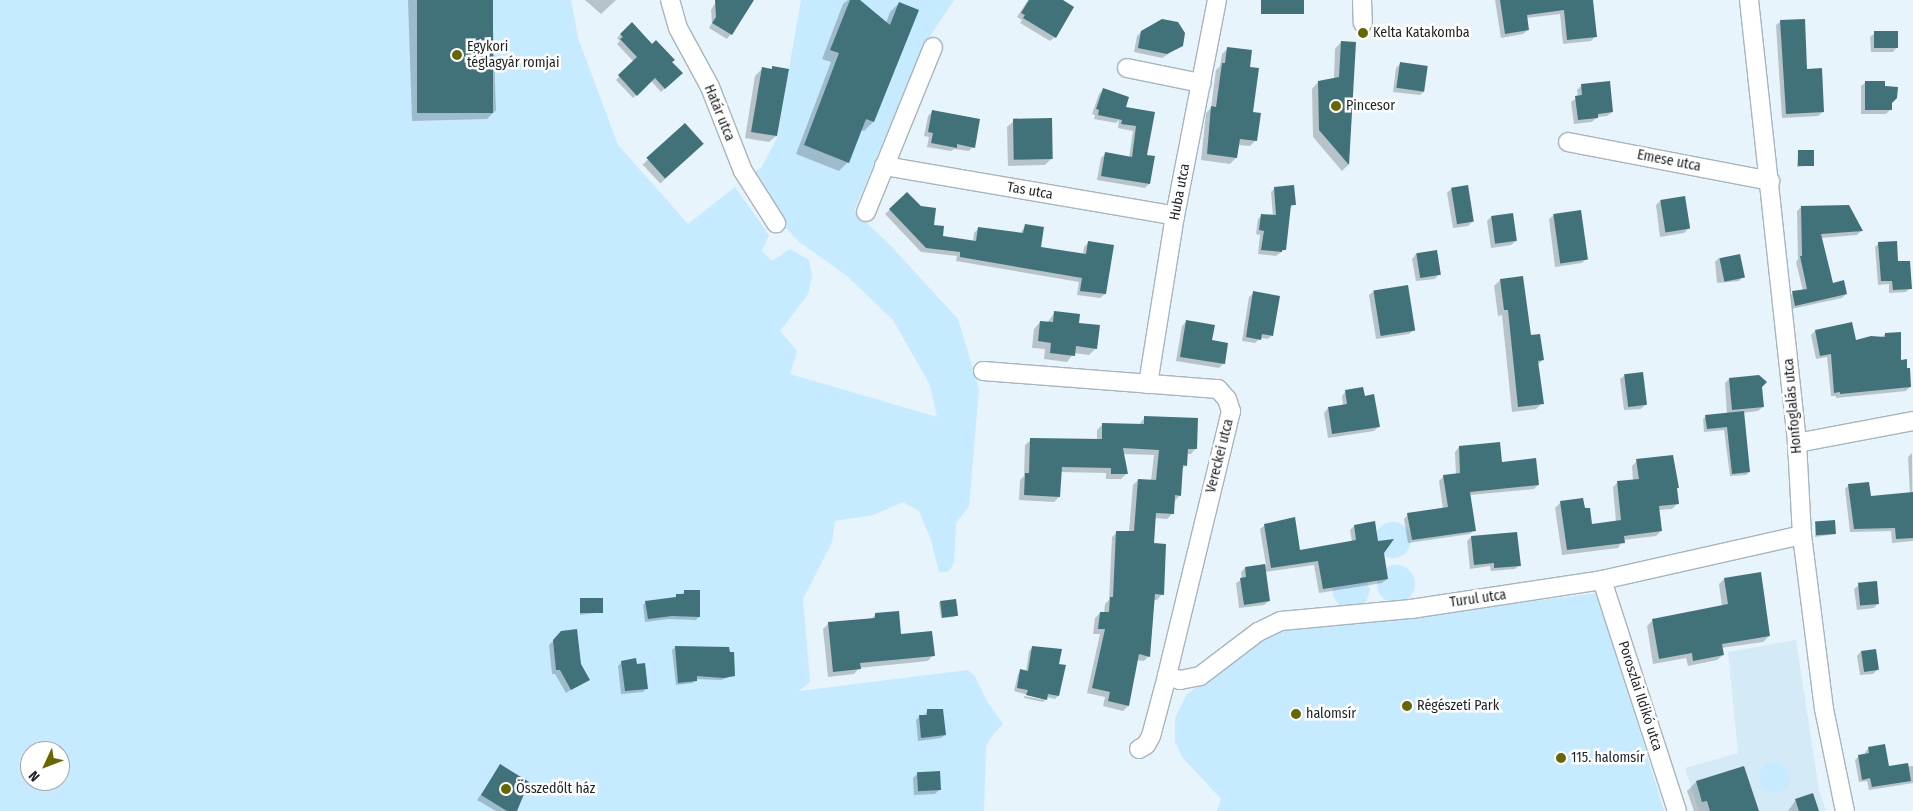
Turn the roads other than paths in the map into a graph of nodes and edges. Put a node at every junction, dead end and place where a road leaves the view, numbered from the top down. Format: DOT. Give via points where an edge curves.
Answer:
graph roads {
  1 [pos="670,0"];
  2 [pos="1217,0"];
  3 [pos="1362,0"];
  4 [pos="1749,0"];
  5 [pos="1363,23"];
  6 [pos="934,47"];
  7 [pos="1127,68"];
  8 [pos="1201,82"];
  9 [pos="1568,142"];
  10 [pos="884,166"];
  11 [pos="1770,181"];
  12 [pos="866,212"];
  13 [pos="1175,216"];
  14 [pos="776,223"];
  15 [pos="983,371"];
  16 [pos="1148,384"];
  17 [pos="1913,421"];
  18 [pos="1797,443"];
  19 [pos="1802,535"];
  20 [pos="1602,580"];
  21 [pos="1167,676"];
  22 [pos="1139,749"];
  23 [pos="1677,811"];
  24 [pos="1845,811"];
  1 -- 14 [label="street, Határ utca" via="678,28 710,87 743,171"];
  2 -- 8 [label="street, Huba utca"];
  3 -- 5 [label="street"];
  4 -- 11 [label="street, Honfoglalás utca"];
  6 -- 10 [label="street"];
  7 -- 8 [label="street"];
  8 -- 13 [label="street, Huba utca"];
  9 -- 11 [label="street, Emese utca"];
  10 -- 12 [label="street"];
  10 -- 13 [label="street, Tas utca"];
  11 -- 18 [label="street, Honfoglalás utca"];
  13 -- 16 [label="street, Huba utca"];
  15 -- 16 [label="street, Vereckei utca"];
  16 -- 21 [label="street, Vereckei utca" via="1218,389 1227,399 1231,411"];
  17 -- 18 [label="street"];
  18 -- 19 [label="street, Honfoglalás utca"];
  19 -- 20 [label="street, Turul utca"];
  19 -- 24 [label="street, Honfoglalás utca" via="1824,709"];
  20 -- 21 [label="street, Turul utca" via="1411,609 1281,621 1258,632 1200,676 1180,680"];
  20 -- 23 [label="street, Poroszlai Ildikó utca"];
  21 -- 22 [label="street, Vereckei utca" via="1151,736"];
}
